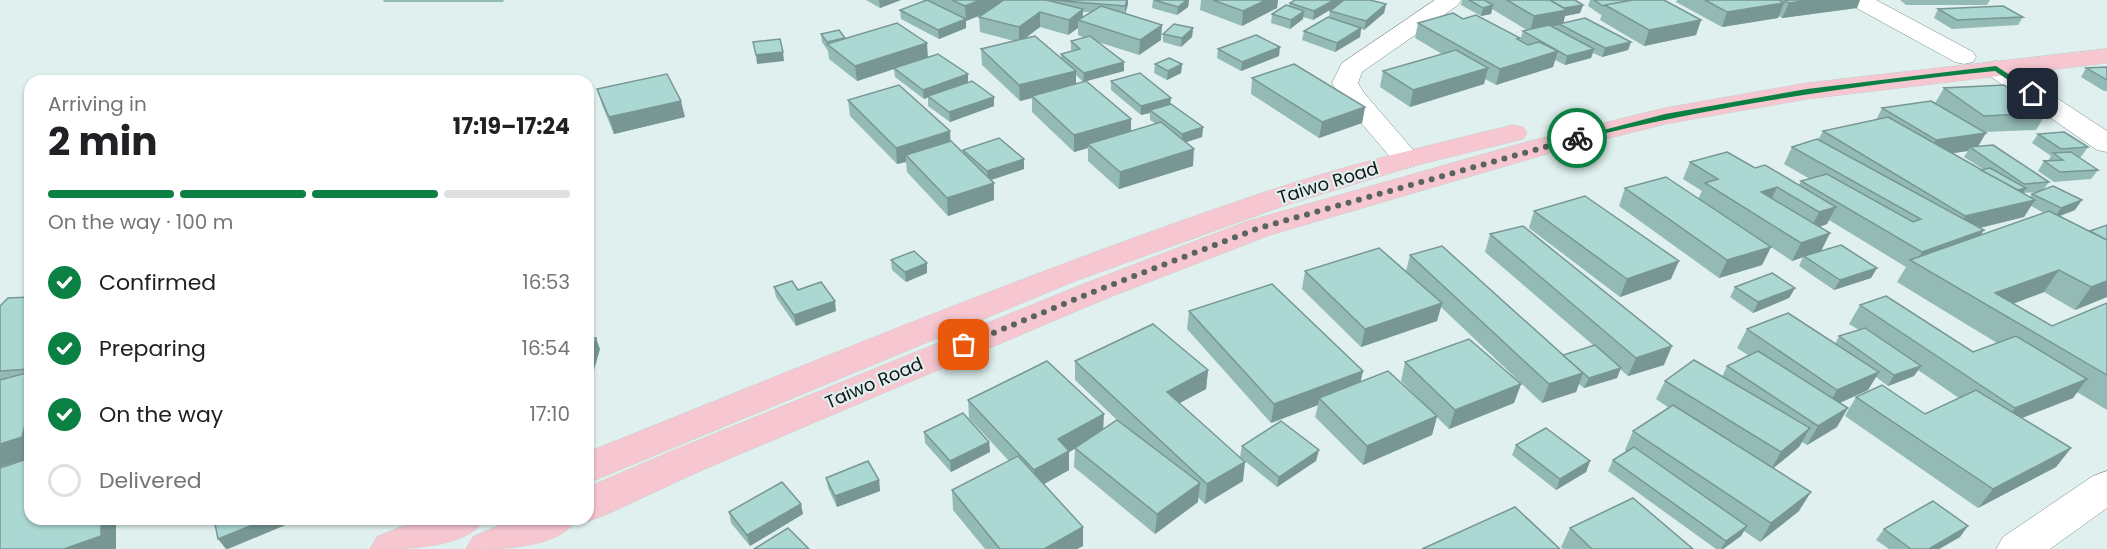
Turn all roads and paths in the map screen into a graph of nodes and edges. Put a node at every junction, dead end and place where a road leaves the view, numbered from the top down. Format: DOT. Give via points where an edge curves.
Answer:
graph roads {
  1 [pos="1450,0"];
  2 [pos="1859,0"];
  3 [pos="2107,43"];
  4 [pos="2107,56"];
  5 [pos="1964,57"];
  6 [pos="1996,69"];
  7 [pos="2107,144"];
  8 [pos="1407,159"];
  9 [pos="594,466"];
  10 [pos="2107,487"];
  11 [pos="594,502"];
  12 [pos="450,525"];
  13 [pos="543,525"];
  14 [pos="392,549"];
  15 [pos="489,549"];
  16 [pos="2018,549"];
  1 -- 8 [label="street" via="1351,68 1345,83"];
  2 -- 5 [label="street"];
  3 -- 5 [label="main road, Taiwo Road"];
  4 -- 6 [label="main road, Taiwo Road"];
  5 -- 8 [label="main road, Taiwo Road" via="1797,77 1636,104"];
  6 -- 7 [label="street"];
  6 -- 11 [label="main road, Taiwo Road" via="1807,92 1665,116 1540,147 1259,228 1082,297"];
  8 -- 9 [label="main road, Taiwo Road" via="1278,198 1063,274"];
  10 -- 16 [label="street"];
  12 -- 14 [label="main road"];
  13 -- 15 [label="main road"];
}
